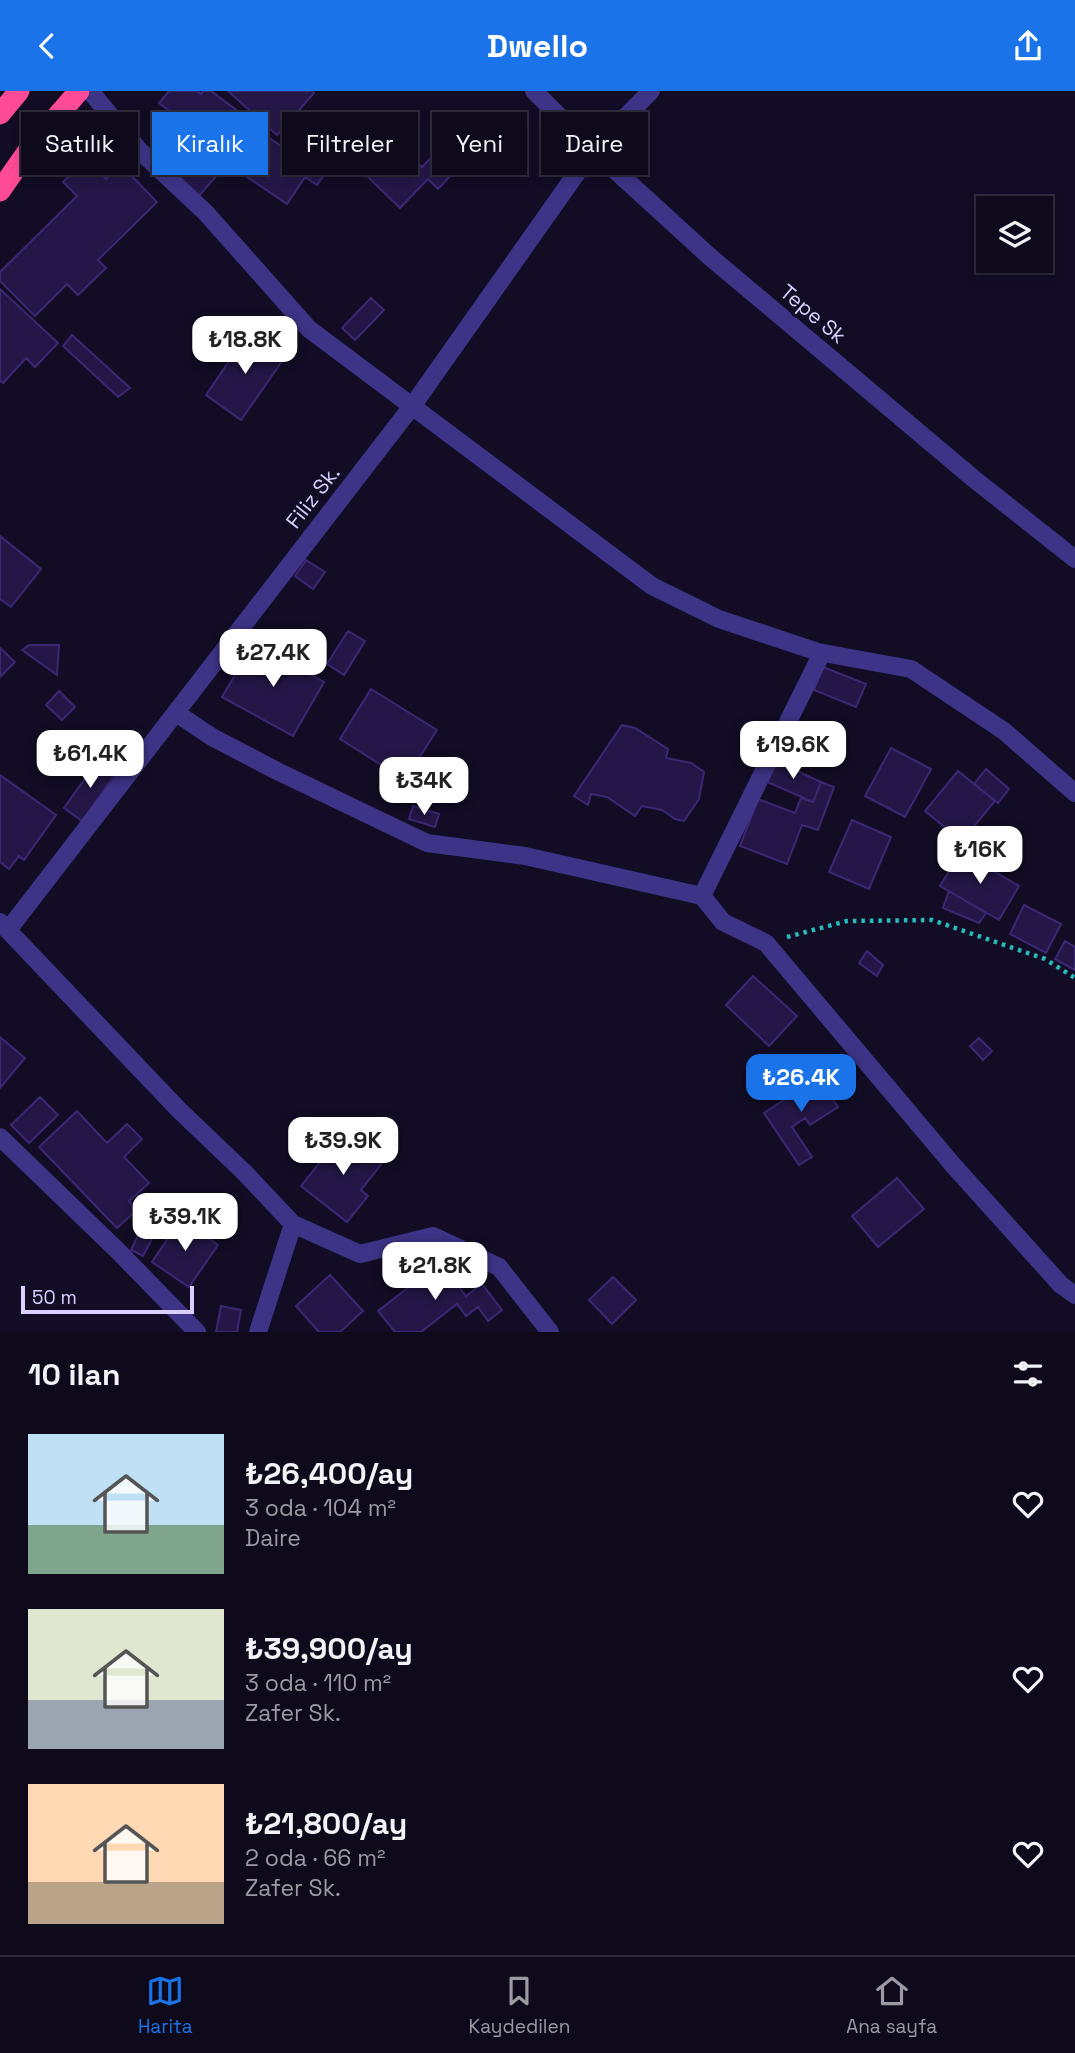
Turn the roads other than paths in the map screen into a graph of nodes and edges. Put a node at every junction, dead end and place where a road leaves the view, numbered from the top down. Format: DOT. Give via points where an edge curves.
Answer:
graph roads {
  1 [pos="19,91"];
  2 [pos="79,91"];
  3 [pos="90,91"];
  4 [pos="534,91"];
  5 [pos="651,91"];
  6 [pos="555,112"];
  7 [pos="630,112"];
  8 [pos="0,114"];
  9 [pos="575,175"];
  10 [pos="621,175"];
  11 [pos="0,191"];
  12 [pos="413,405"];
  13 [pos="1075,559"];
  14 [pos="822,653"];
  15 [pos="176,713"];
  16 [pos="1075,793"];
  17 [pos="702,896"];
  18 [pos="4,926"];
  19 [pos="0,1137"];
  20 [pos="293,1224"];
  21 [pos="1075,1295"];
  22 [pos="197,1332"];
  23 [pos="258,1332"];
  24 [pos="550,1332"];
  1 -- 8 [label="highway"];
  2 -- 11 [label="highway"];
  3 -- 12 [label="street" via="309,329"];
  4 -- 6 [label="street, Tepe Sk"];
  5 -- 7 [label="street, Filiz Sk."];
  9 -- 12 [label="street, Filiz Sk."];
  10 -- 13 [label="street, Tepe Sk" via="720,265"];
  12 -- 14 [label="street" via="652,586 719,619"];
  12 -- 15 [label="street, Filiz Sk."];
  14 -- 16 [label="street" via="911,669 1004,731"];
  14 -- 17 [label="street"];
  15 -- 17 [label="street" via="276,771 427,843 525,856"];
  15 -- 18 [label="street, Filiz Sk."];
  17 -- 21 [label="street" via="723,922 766,943 953,1165"];
  18 -- 20 [label="street"];
  19 -- 22 [label="street"];
  20 -- 23 [label="street"];
  20 -- 24 [label="street" via="360,1254 433,1236 499,1267"];
}
